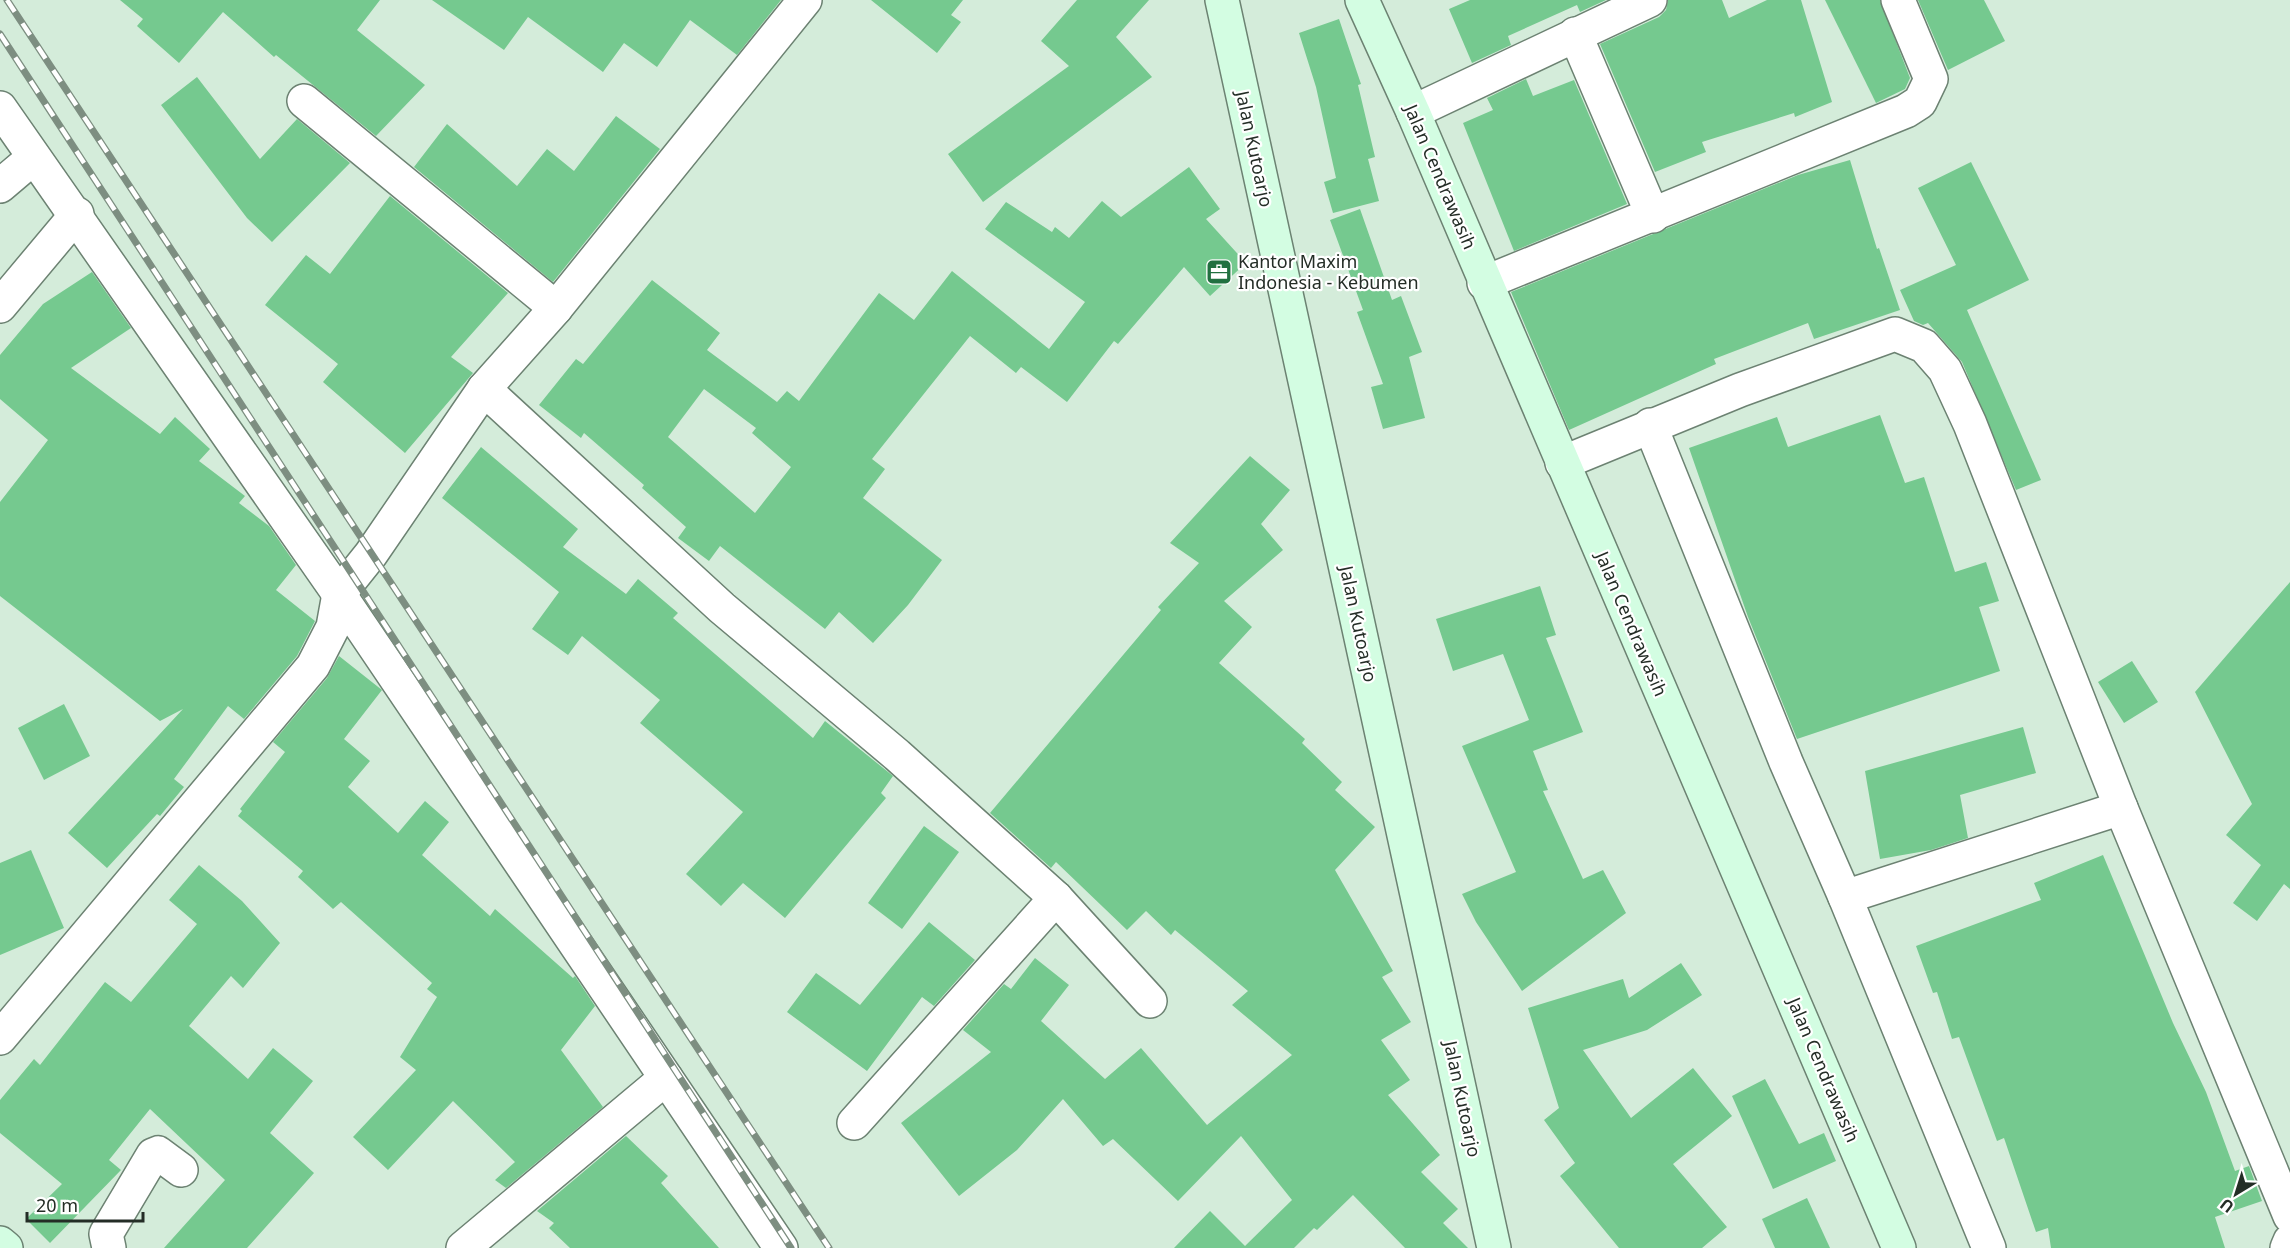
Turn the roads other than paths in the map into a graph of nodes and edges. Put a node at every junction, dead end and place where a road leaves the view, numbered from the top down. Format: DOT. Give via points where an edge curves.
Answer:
graph roads {
  1 [pos="805,0"];
  2 [pos="1222,0"];
  3 [pos="1362,0"];
  4 [pos="1650,0"];
  5 [pos="1898,0"];
  6 [pos="1575,34"];
  7 [pos="304,101"];
  8 [pos="0,108"];
  9 [pos="1413,112"];
  10 [pos="33,158"];
  11 [pos="0,186"];
  12 [pos="77,214"];
  13 [pos="1653,216"];
  14 [pos="1484,284"];
  15 [pos="0,306"];
  16 [pos="556,308"];
  17 [pos="484,389"];
  18 [pos="1650,425"];
  19 [pos="1562,464"];
  20 [pos="339,594"];
  21 [pos="2121,808"];
  22 [pos="1845,897"];
  23 [pos="1056,898"];
  24 [pos="1149,1001"];
  25 [pos="0,1038"];
  26 [pos="666,1078"];
  27 [pos="854,1123"];
  28 [pos="181,1170"];
  29 [pos="2290,1216"];
  30 [pos="2290,1241"];
  31 [pos="0,1243"];
  32 [pos="6,1248"];
  33 [pos="110,1248"];
  34 [pos="463,1248"];
  35 [pos="781,1248"];
  36 [pos="1494,1248"];
  37 [pos="1899,1248"];
  38 [pos="1989,1248"];
  39 [pos="2287,1248"];
  1 -- 16 [label="street"];
  2 -- 36 [label="main road, Jalan Kutoarjo"];
  3 -- 9 [label="main road, Jalan Cendrawasih"];
  4 -- 6 [label="street"];
  5 -- 13 [label="street" via="1932,79 1920,102"];
  6 -- 9 [label="street"];
  6 -- 13 [label="street"];
  7 -- 16 [label="street"];
  8 -- 10 [label="street"];
  9 -- 14 [label="main road, Jalan Cendrawasih"];
  10 -- 11 [label="street"];
  10 -- 12 [label="street"];
  12 -- 15 [label="street"];
  12 -- 20 [label="street"];
  13 -- 14 [label="street"];
  14 -- 19 [label="main road, Jalan Cendrawasih"];
  16 -- 17 [label="street"];
  17 -- 20 [label="street" via="372,554"];
  17 -- 23 [label="street" via="722,608 897,755"];
  18 -- 19 [label="street"];
  18 -- 21 [label="street" via="1895,334 1924,346 1945,370 1970,424"];
  18 -- 22 [label="street"];
  19 -- 37 [label="main road, Jalan Cendrawasih"];
  20 -- 25 [label="street" via="333,627 313,666"];
  20 -- 26 [label="street"];
  21 -- 22 [label="street"];
  21 -- 29 [label="street"];
  22 -- 38 [label="street"];
  23 -- 24 [label="street"];
  23 -- 27 [label="street"];
  26 -- 34 [label="street"];
  26 -- 35 [label="street"];
  28 -- 33 [label="street" via="163,1155 153,1155 106,1233"];
  30 -- 39 [label="street"];
  31 -- 32 [label="main road"];
}
